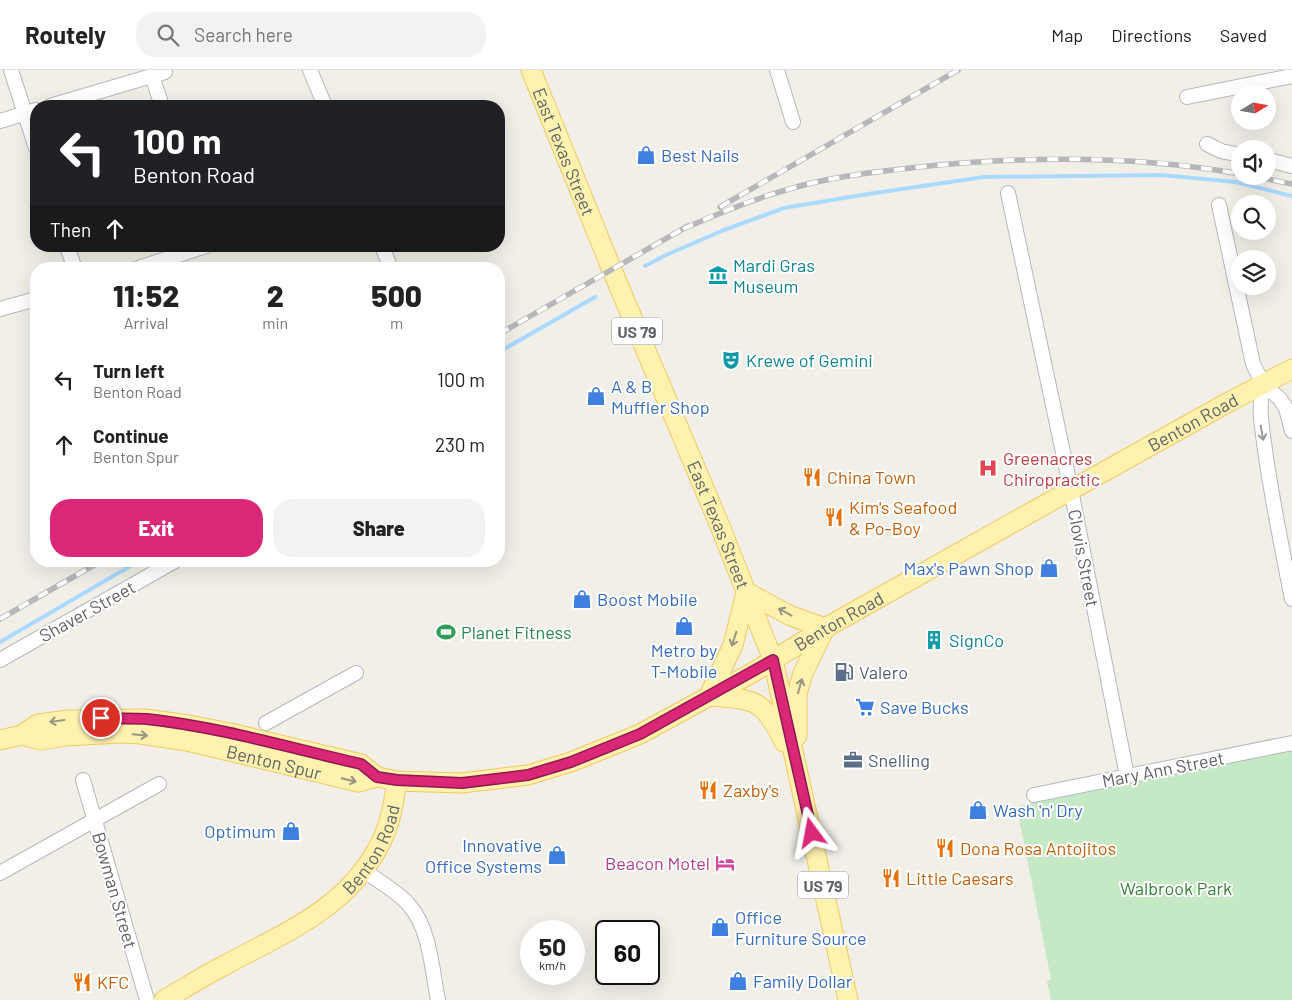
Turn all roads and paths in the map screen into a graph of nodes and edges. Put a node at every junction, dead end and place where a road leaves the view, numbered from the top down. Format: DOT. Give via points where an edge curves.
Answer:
graph roads {
  1 [pos="11,70"];
  2 [pos="531,70"];
  3 [pos="777,70"];
  4 [pos="313,71"];
  5 [pos="1292,76"];
  6 [pos="1186,97"];
  7 [pos="70,100"];
  8 [pos="161,100"];
  9 [pos="323,100"];
  10 [pos="30,110"];
  11 [pos="30,112"];
  12 [pos="0,121"];
  13 [pos="793,122"];
  14 [pos="1207,144"];
  15 [pos="1231,153"];
  16 [pos="1276,162"];
  17 [pos="1292,166"];
  18 [pos="1008,193"];
  19 [pos="1219,205"];
  20 [pos="187,252"];
  21 [pos="157,262"];
  22 [pos="30,301"];
  23 [pos="0,309"];
  24 [pos="1292,369"];
  25 [pos="1263,384"];
  26 [pos="1292,431"];
  27 [pos="1070,490"];
  28 [pos="164,567"];
  29 [pos="746,592"];
  30 [pos="1292,599"];
  31 [pos="825,628"];
  32 [pos="0,660"];
  33 [pos="773,660"];
  34 [pos="356,673"];
  35 [pos="709,696"];
  36 [pos="266,723"];
  37 [pos="1,740"];
  38 [pos="1292,743"];
  39 [pos="798,770"];
  40 [pos="1128,776"];
  41 [pos="83,780"];
  42 [pos="397,780"];
  43 [pos="159,784"];
  44 [pos="1034,795"];
  45 [pos="95,820"];
  46 [pos="363,870"];
  47 [pos="0,873"];
  48 [pos="147,1000"];
  49 [pos="164,1000"];
  50 [pos="438,1000"];
  51 [pos="848,1000"];
  1 -- 10 [label="street"];
  2 -- 29 [label="main road, East Texas Street / US 79"];
  3 -- 13 [label="street"];
  4 -- 9 [label="street"];
  5 -- 6 [label="street"];
  7 -- 8 [label="street" via="158,74"];
  11 -- 12 [label="street"];
  14 -- 15 [label="street"];
  16 -- 17 [label="street"];
  18 -- 27 [label="street, Clovis Street"];
  19 -- 25 [label="street" via="1250,353"];
  20 -- 21 [label="street"];
  22 -- 23 [label="street"];
  24 -- 25 [label="main road, Benton Road"];
  25 -- 26 [label="street" via="1286,408"];
  25 -- 27 [label="main road, Benton Road"];
  25 -- 30 [label="street, one-way" via="1259,405 1261,429"];
  27 -- 31 [label="main road, Benton Road"];
  27 -- 40 [label="street, Clovis Street"];
  28 -- 32 [label="street, Shaver Street"];
  31 -- 29 [label="main road, one-way" via="791,616"];
  29 -- 33 [label="main road, East Texas Street / US 79"];
  29 -- 35 [label="main road, one-way" via="732,645"];
  31 -- 33 [label="main road, Benton Road"];
  39 -- 31 [label="main road, one-way" via="797,694 803,673"];
  33 -- 35 [label="main road, Benton Road"];
  33 -- 39 [label="main road, East Texas Street / US 79"];
  34 -- 36 [label="street"];
  35 -- 39 [label="main road" via="742,699 762,708 776,724"];
  35 -- 42 [label="main road, Benton Road" via="640,734 571,762 528,775 462,783"];
  37 -- 42 [label="main road, Benton Spur" via="22,735 38,724 68,720 145,719 222,732 361,764 377,777"];
  38 -- 40 [label="street, Mary Ann Street"];
  39 -- 51 [label="main road, East Texas Street / US 79"];
  40 -- 44 [label="street, Mary Ann Street"];
  41 -- 45 [label="street, Bowman Street"];
  42 -- 46 [label="main road, Benton Road" via="392,814 382,840"];
  43 -- 45 [label="street"];
  45 -- 47 [label="street"];
  45 -- 48 [label="street, Bowman Street"];
  46 -- 49 [label="main road, Benton Road" via="321,913"];
  46 -- 50 [label="street" via="404,900 416,914 425,933"];
}
